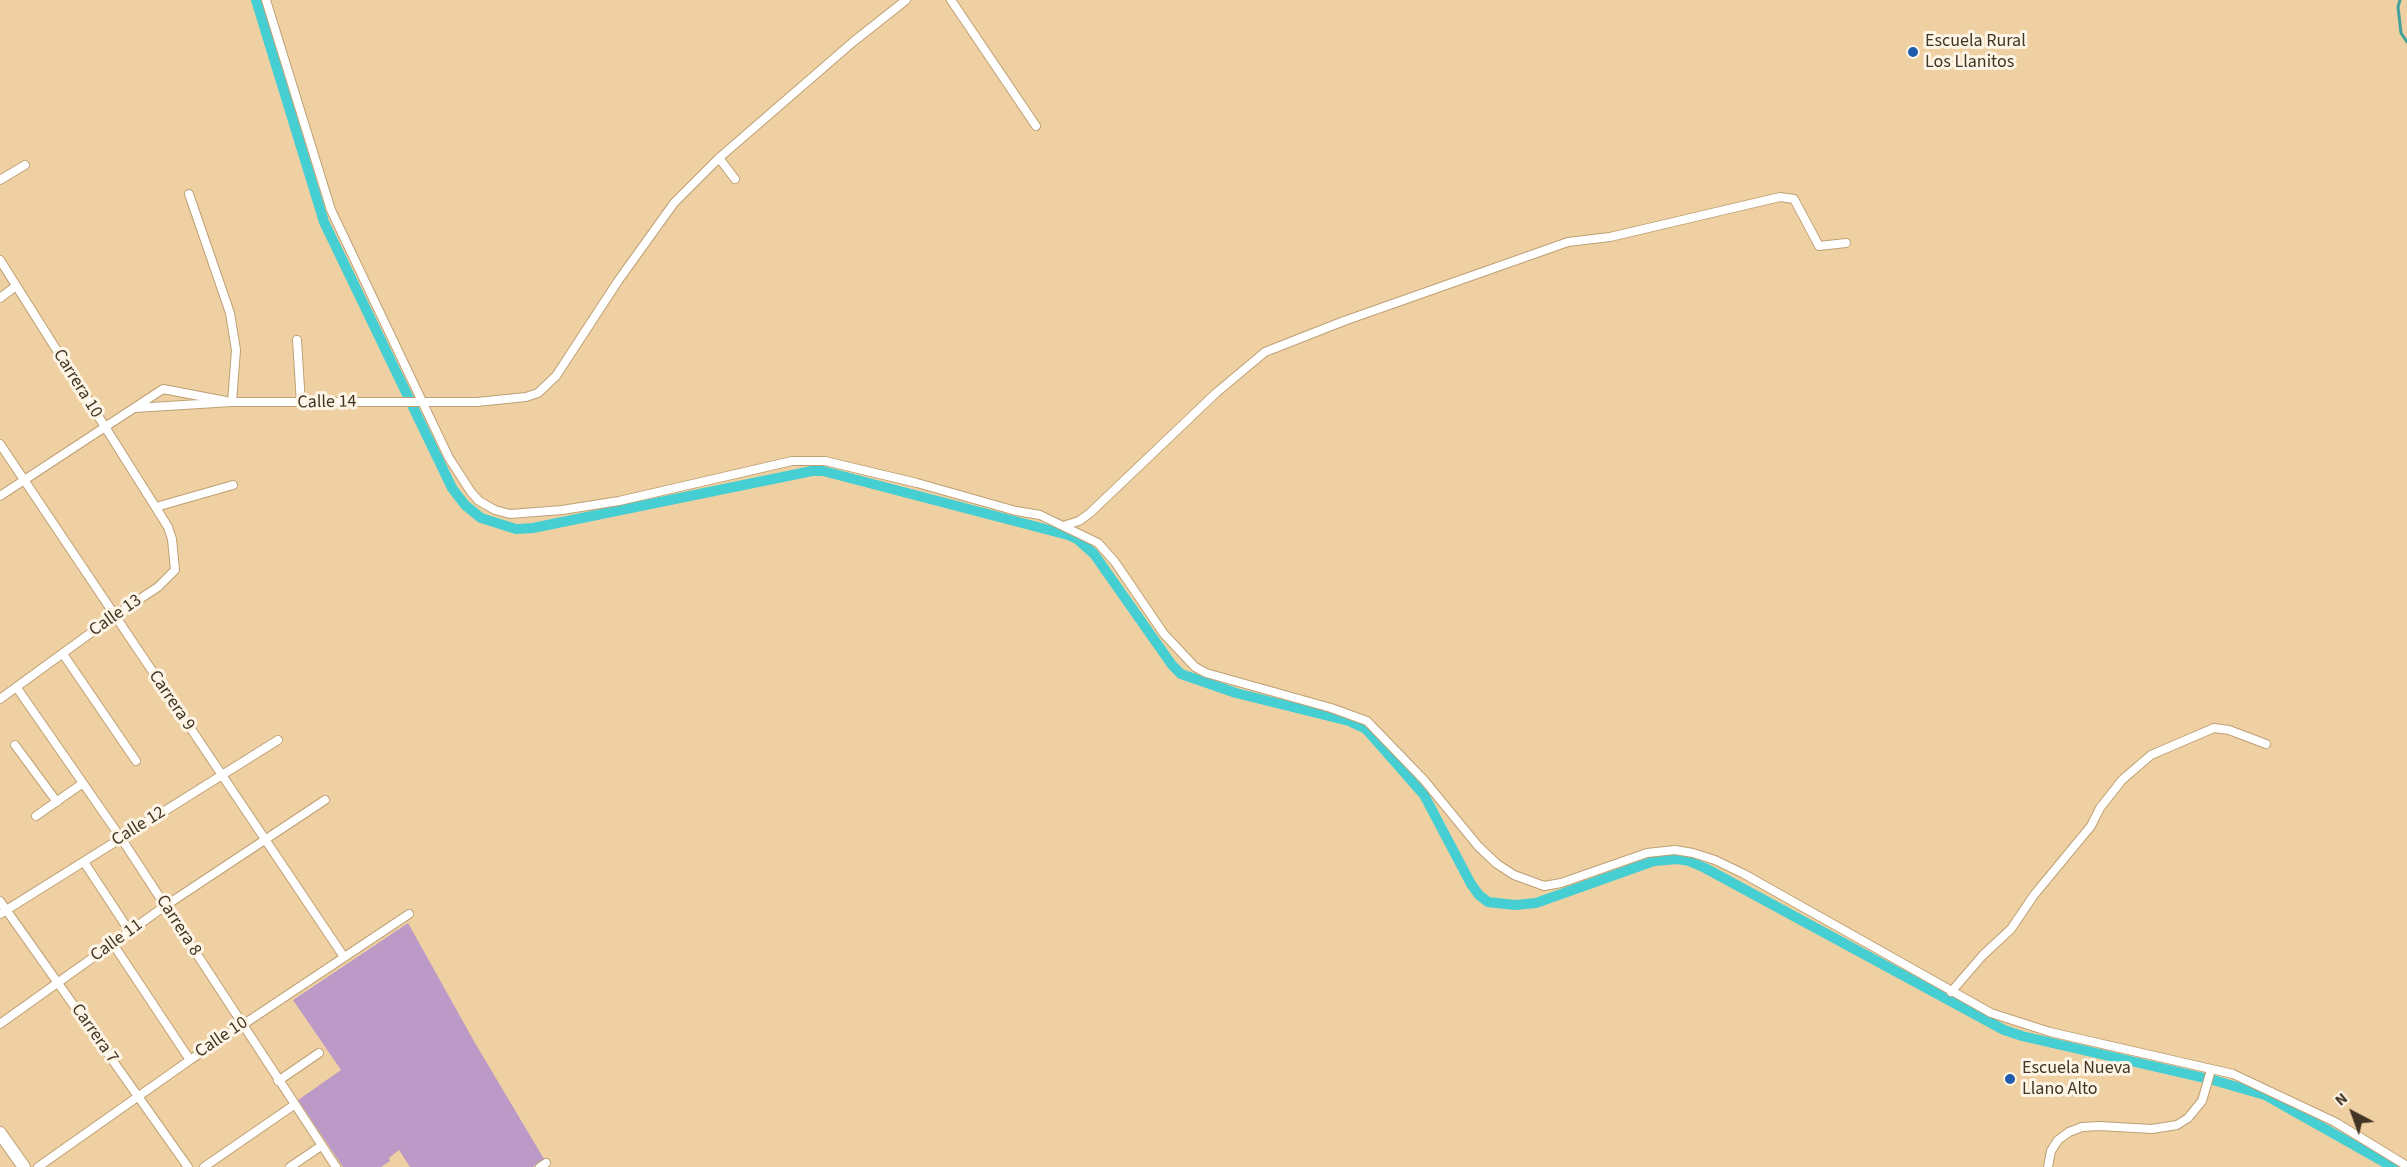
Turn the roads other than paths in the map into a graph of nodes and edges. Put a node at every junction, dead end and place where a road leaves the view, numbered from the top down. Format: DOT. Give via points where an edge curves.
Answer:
graph roads {
  1 [pos="266,0"];
  2 [pos="906,0"];
  3 [pos="951,0"];
  4 [pos="1036,126"];
  5 [pos="719,158"];
  6 [pos="25,165"];
  7 [pos="735,179"];
  8 [pos="0,180"];
  9 [pos="189,194"];
  10 [pos="1846,243"];
  11 [pos="0,260"];
  12 [pos="16,286"];
  13 [pos="0,298"];
  14 [pos="297,340"];
  15 [pos="422,401"];
  16 [pos="232,402"];
  17 [pos="301,404"];
  18 [pos="135,408"];
  19 [pos="104,427"];
  20 [pos="0,444"];
  21 [pos="24,479"];
  22 [pos="233,485"];
  23 [pos="0,496"];
  24 [pos="156,507"];
  25 [pos="1066,525"];
  26 [pos="114,616"];
  27 [pos="63,654"];
  28 [pos="16,688"];
  29 [pos="0,699"];
  30 [pos="278,740"];
  31 [pos="2266,744"];
  32 [pos="15,745"];
  33 [pos="136,761"];
  34 [pos="221,777"];
  35 [pos="83,783"];
  36 [pos="326,800"];
  37 [pos="57,802"];
  38 [pos="36,816"];
  39 [pos="121,838"];
  40 [pos="264,840"];
  41 [pos="84,862"];
  42 [pos="0,901"];
  43 [pos="165,906"];
  44 [pos="3,912"];
  45 [pos="409,914"];
  46 [pos="130,932"];
  47 [pos="112,944"];
  48 [pos="344,957"];
  49 [pos="58,983"];
  50 [pos="1951,992"];
  51 [pos="0,1023"];
  52 [pos="242,1025"];
  53 [pos="320,1053"];
  54 [pos="190,1060"];
  55 [pos="2211,1070"];
  56 [pos="278,1081"];
  57 [pos="138,1097"];
  58 [pos="294,1105"];
  59 [pos="0,1133"];
  60 [pos="321,1146"];
  61 [pos="2407,1166"];
  62 [pos="24,1167"];
  63 [pos="38,1167"];
  64 [pos="188,1167"];
  65 [pos="204,1167"];
  66 [pos="290,1167"];
  67 [pos="336,1167"];
  68 [pos="2048,1167"];
  1 -- 15 [label="street" via="331,210"];
  2 -- 5 [label="street, Calle 14"];
  3 -- 4 [label="street"];
  5 -- 7 [label="street"];
  5 -- 15 [label="street, Calle 14" via="674,203 547,386 526,398"];
  6 -- 8 [label="street"];
  9 -- 16 [label="street" via="230,313 236,350"];
  10 -- 25 [label="street" via="1819,246 1794,199 1780,197 1610,237 1568,242 1355,317 1265,352 1216,393 1090,513"];
  11 -- 12 [label="street, Carrera 10"];
  12 -- 13 [label="street"];
  12 -- 19 [label="street, Carrera 10"];
  14 -- 17 [label="street"];
  15 -- 17 [label="street, Calle 14"];
  15 -- 25 [label="street" via="449,458 471,492 479,501 510,514 620,501 792,461 825,460"];
  16 -- 17 [label="street, Calle 14"];
  16 -- 18 [label="street, Calle 14"];
  16 -- 18 [label="street, Calle 14" via="163,389"];
  18 -- 19 [label="street, Calle 14"];
  19 -- 21 [label="street, Calle 14"];
  19 -- 24 [label="street, Carrera 10"];
  20 -- 21 [label="street, Carrera 9"];
  21 -- 23 [label="street, Calle 14"];
  21 -- 26 [label="street, Carrera 9"];
  22 -- 24 [label="street"];
  24 -- 26 [label="street, Calle 13" via="170,533 175,570 159,587"];
  25 -- 50 [label="street" via="1105,550 1158,627 1195,667 1367,721 1424,780 1482,850 1514,875 1544,886 1647,853 1693,853 1744,874"];
  26 -- 27 [label="street, Calle 13"];
  26 -- 34 [label="street, Carrera 9"];
  27 -- 28 [label="street, Calle 13"];
  27 -- 33 [label="street"];
  28 -- 29 [label="street, Calle 13"];
  28 -- 35 [label="street, Carrera 8"];
  30 -- 34 [label="street, Calle 12"];
  31 -- 50 [label="street" via="2229,729 2214,728 2151,755 2122,780 2011,929"];
  32 -- 37 [label="street"];
  34 -- 39 [label="street, Calle 12"];
  34 -- 40 [label="street, Carrera 9"];
  35 -- 37 [label="street"];
  35 -- 39 [label="street, Carrera 8"];
  36 -- 40 [label="street, Calle 11"];
  37 -- 38 [label="street"];
  39 -- 41 [label="street, Calle 12"];
  39 -- 43 [label="street, Carrera 8"];
  40 -- 43 [label="street, Calle 11"];
  40 -- 48 [label="street, Carrera 9"];
  41 -- 44 [label="street, Calle 12"];
  41 -- 46 [label="street"];
  42 -- 44 [label="street, Carrera 7"];
  43 -- 46 [label="street, Calle 11"];
  43 -- 52 [label="street, Carrera 8"];
  44 -- 49 [label="street, Carrera 7"];
  45 -- 48 [label="street, Calle 10"];
  46 -- 47 [label="street, Calle 11"];
  47 -- 49 [label="street, Calle 11"];
  47 -- 54 [label="street"];
  48 -- 52 [label="street, Calle 10"];
  49 -- 51 [label="street, Calle 11"];
  49 -- 57 [label="street, Carrera 7"];
  50 -- 55 [label="street" via="1991,1013 2028,1026"];
  52 -- 54 [label="street, Calle 10"];
  52 -- 56 [label="street, Carrera 8"];
  53 -- 56 [label="street"];
  54 -- 57 [label="street, Calle 10"];
  55 -- 61 [label="street" via="2262,1086 2336,1122"];
  55 -- 68 [label="street" via="2202,1101 2177,1125 2152,1129 2082,1127 2058,1140"];
  56 -- 58 [label="street, Carrera 8"];
  57 -- 63 [label="street, Calle 10"];
  57 -- 64 [label="street, Carrera 7"];
  58 -- 60 [label="street, Carrera 8"];
  58 -- 65 [label="street"];
  59 -- 62 [label="main road"];
  60 -- 66 [label="street"];
  60 -- 67 [label="street, Carrera 8"];
}
